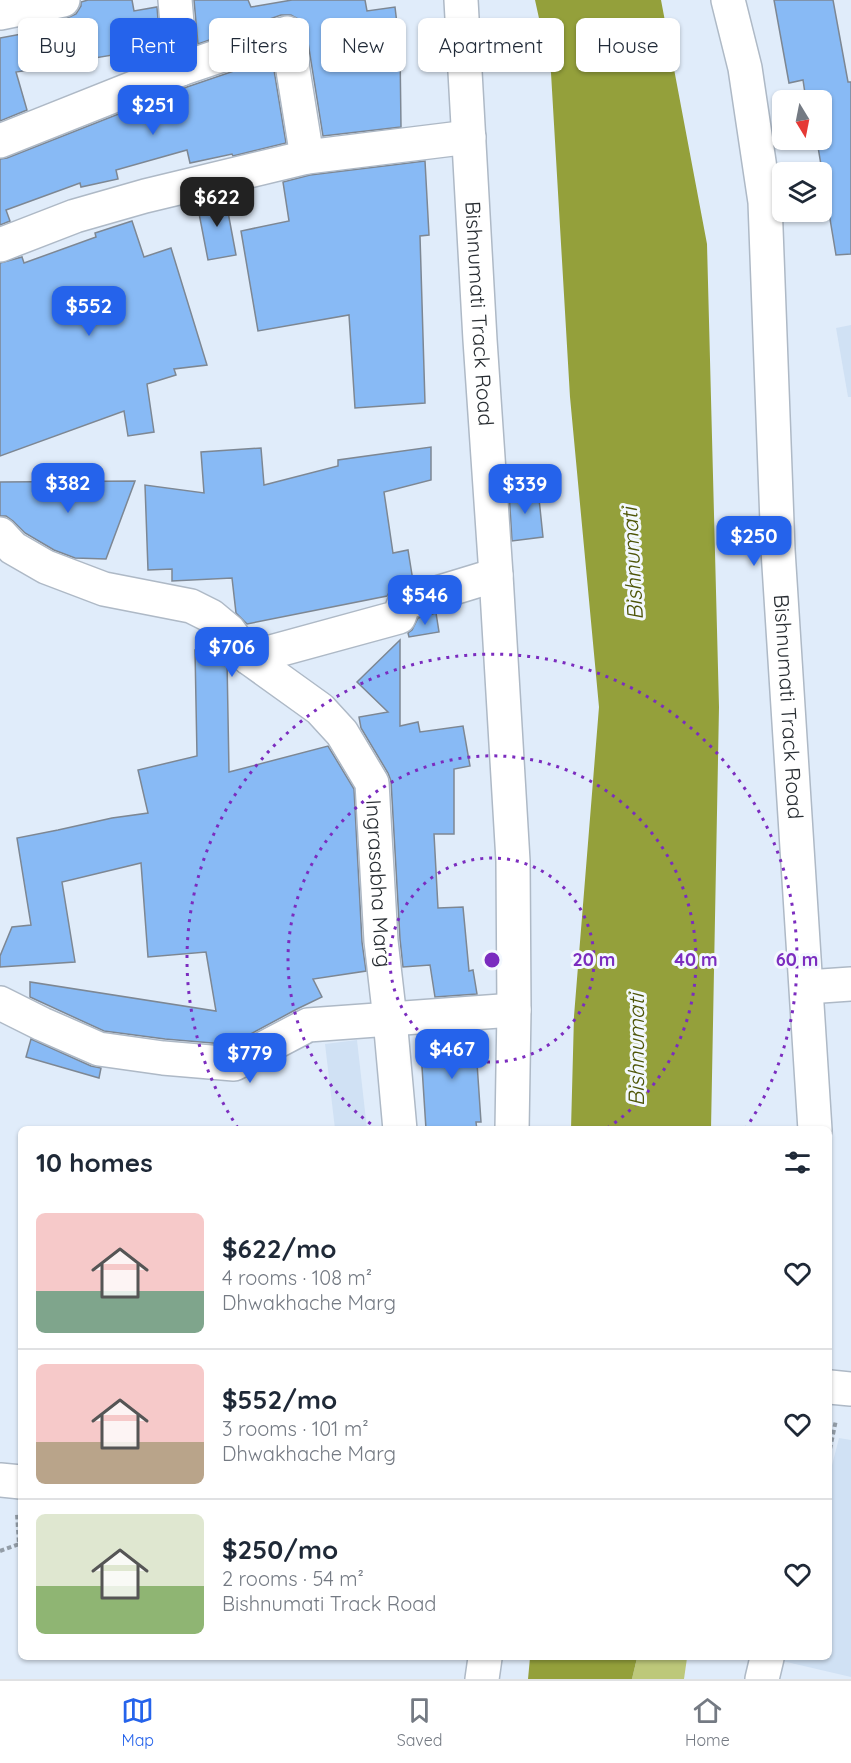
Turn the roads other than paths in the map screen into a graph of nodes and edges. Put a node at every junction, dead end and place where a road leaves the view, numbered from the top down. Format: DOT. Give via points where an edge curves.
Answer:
graph roads {
  1 [pos="63,0"];
  2 [pos="175,0"];
  3 [pos="461,0"];
  4 [pos="728,0"];
  5 [pos="0,13"];
  6 [pos="177,18"];
  7 [pos="197,64"];
  8 [pos="173,72"];
  9 [pos="469,137"];
  10 [pos="0,141"];
  11 [pos="307,157"];
  12 [pos="0,246"];
  13 [pos="0,534"];
  14 [pos="496,575"];
  15 [pos="249,658"];
  16 [pos="851,984"];
  17 [pos="807,987"];
  18 [pos="0,1003"];
  19 [pos="514,1010"];
  20 [pos="390,1019"];
  21 [pos="400,1126"];
  22 [pos="512,1126"];
  23 [pos="815,1126"];
  24 [pos="832,1387"];
  25 [pos="851,1389"];
  26 [pos="485,1660"];
  27 [pos="766,1660"];
  28 [pos="482,1679"];
  29 [pos="762,1679"];
  1 -- 5 [label="street"];
  2 -- 6 [label="street"];
  3 -- 9 [label="street, Bishnumati Track Road"];
  4 -- 17 [label="street, Bishnumati Track Road" via="745,68 765,202 778,550"];
  7 -- 11 [label="street" via="287,33"];
  8 -- 10 [label="street"];
  9 -- 11 [label="street"];
  9 -- 14 [label="street, Bishnumati Track Road"];
  11 -- 12 [label="street" via="75,216"];
  13 -- 15 [label="street, Ingrasabha Marg" via="13,548 46,567 104,589 192,606 229,631"];
  14 -- 15 [label="street" via="404,603 399,617"];
  14 -- 19 [label="street, Bishnumati Track Road" via="513,861"];
  15 -- 20 [label="street, Ingrasabha Marg" via="320,709 342,733 372,783 381,941"];
  16 -- 17 [label="street"];
  17 -- 23 [label="street, Bishnumati Track Road"];
  18 -- 20 [label="street" via="99,1049 234,1064 308,1025"];
  19 -- 20 [label="street"];
  19 -- 22 [label="street, Bishnumati Track Road"];
  20 -- 21 [label="street, Ingrasabha Marg"];
  24 -- 25 [label="street"];
  26 -- 28 [label="street"];
  27 -- 29 [label="street"];
}
